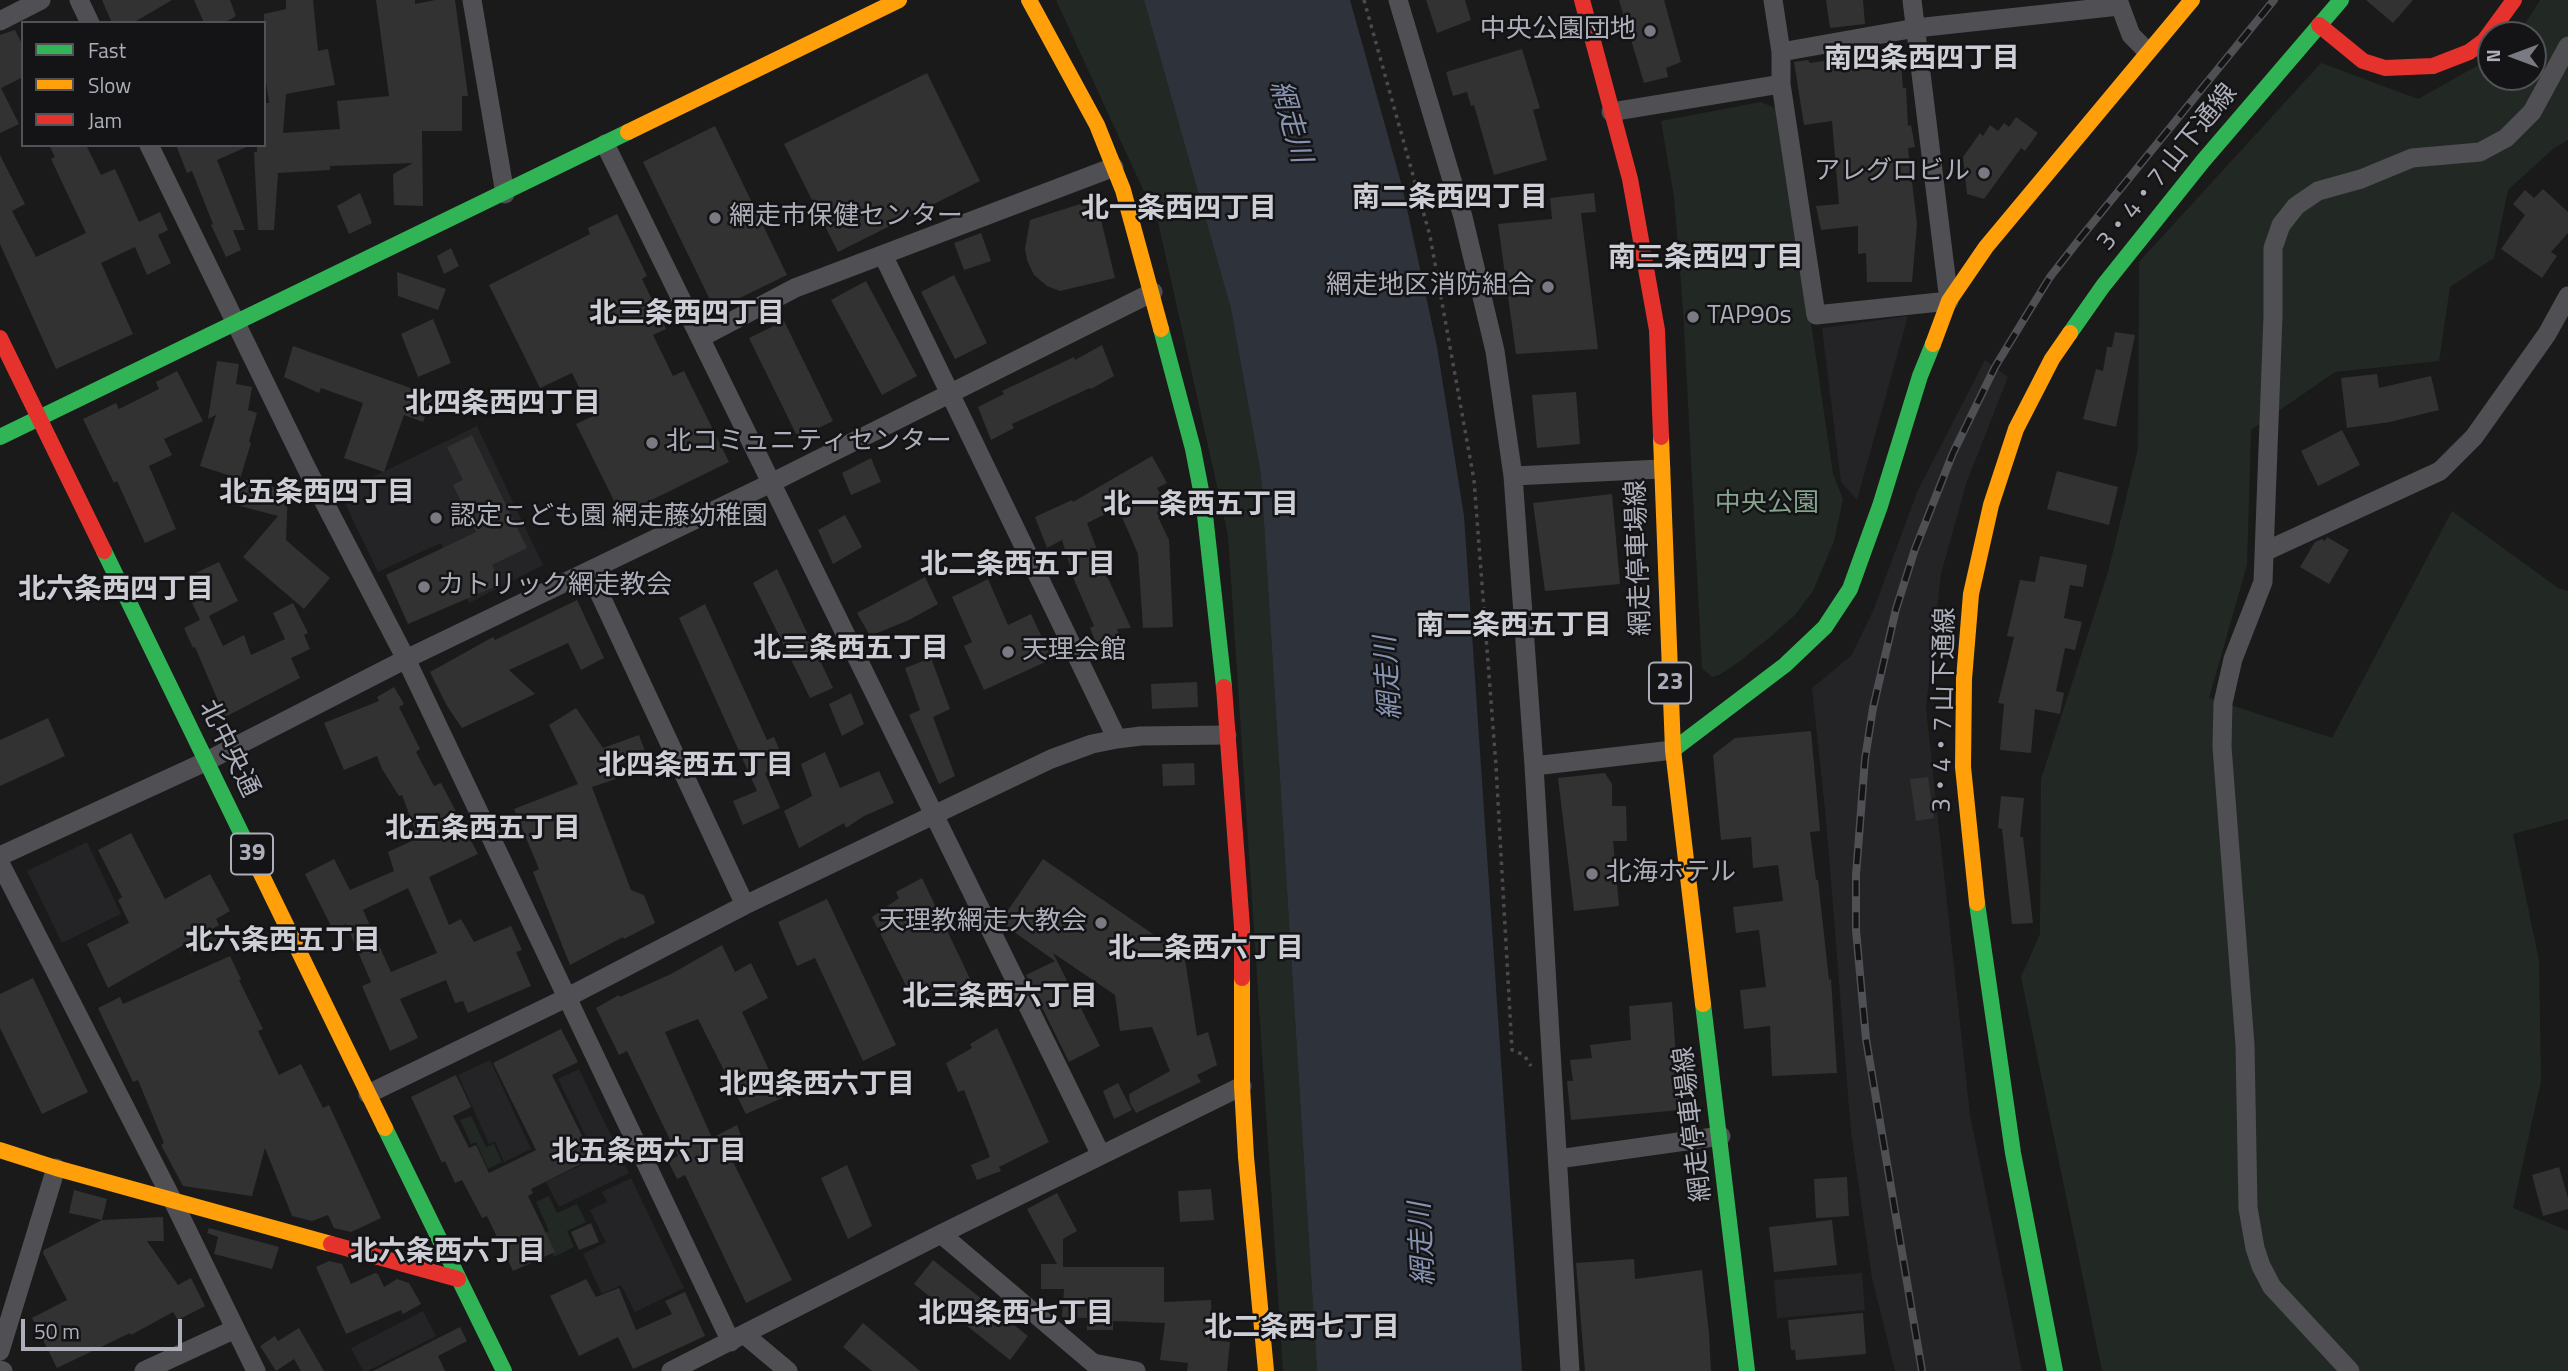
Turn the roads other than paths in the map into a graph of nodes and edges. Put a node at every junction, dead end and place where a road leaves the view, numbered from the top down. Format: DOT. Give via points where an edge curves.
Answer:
graph roads {
  1 [pos="41,0"];
  2 [pos="79,0"];
  3 [pos="472,0"];
  4 [pos="900,0"];
  5 [pos="1029,0"];
  6 [pos="1398,0"];
  7 [pos="1582,0"];
  8 [pos="1773,0"];
  9 [pos="1912,0"];
  10 [pos="2192,0"];
  11 [pos="2340,0"];
  12 [pos="2514,0"];
  13 [pos="2119,3"];
  14 [pos="0,21"];
  15 [pos="89,21"];
  16 [pos="2319,25"];
  17 [pos="1916,28"];
  18 [pos="2568,46"];
  19 [pos="2147,51"];
  20 [pos="1780,52"];
  21 [pos="1781,84"];
  22 [pos="1611,111"];
  23 [pos="605,144"];
  24 [pos="150,147"];
  25 [pos="1114,167"];
  26 [pos="505,194"];
  27 [pos="883,255"];
  28 [pos="1153,292"];
  29 [pos="2568,296"];
  30 [pos="1949,301"];
  31 [pos="236,325"];
  32 [pos="0,338"];
  33 [pos="700,338"];
  34 [pos="950,393"];
  35 [pos="39,418"];
  36 [pos="0,438"];
  37 [pos="1661,469"];
  38 [pos="1513,476"];
  39 [pos="771,483"];
  40 [pos="2266,551"];
  41 [pos="589,571"];
  42 [pos="405,659"];
  43 [pos="1227,735"];
  44 [pos="1117,739"];
  45 [pos="1673,750"];
  46 [pos="207,761"];
  47 [pos="1534,766"];
  48 [pos="933,817"];
  49 [pos="0,856"];
  50 [pos="0,863"];
  51 [pos="745,905"];
  52 [pos="566,998"];
  53 [pos="1242,1086"];
  54 [pos="368,1094"];
  55 [pos="1721,1136"];
  56 [pos="0,1150"];
  57 [pos="1101,1155"];
  58 [pos="1558,1159"];
  59 [pos="55,1168"];
  60 [pos="173,1201"];
  61 [pos="941,1234"];
  62 [pos="458,1279"];
  63 [pos="235,1329"];
  64 [pos="738,1338"];
  65 [pos="0,1351"];
  66 [pos="144,1371"];
  67 [pos="256,1371"];
  68 [pos="504,1371"];
  69 [pos="671,1371"];
  70 [pos="788,1371"];
  71 [pos="1136,1371"];
  72 [pos="1266,1371"];
  73 [pos="1570,1371"];
  74 [pos="1748,1371"];
  75 [pos="2055,1371"];
  76 [pos="2350,1371"];
  1 -- 14 [label="street"];
  2 -- 15 [label="street"];
  3 -- 26 [label="street"];
  4 -- 23 [label="main road"];
  5 -- 25 [label="main road" via="1097,125"];
  6 -- 38 [label="street" via="1463,217 1495,351"];
  7 -- 22 [label="main road, 網走停車場線 / 23"];
  8 -- 20 [label="street"];
  9 -- 17 [label="street"];
  10 -- 19 [label="main road"];
  11 -- 16 [label="main road, 3・4・7 山下通線"];
  12 -- 16 [label="main road" via="2484,41 2433,66 2385,68 2362,61"];
  13 -- 17 [label="street"];
  13 -- 19 [label="street" via="2130,35"];
  16 -- 75 [label="main road, 3・4・7 山下通線" via="2103,286 2052,359 2016,429 1971,594 1963,767 1970,851 2013,1153"];
  17 -- 20 [label="street"];
  17 -- 30 [label="street"];
  18 -- 40 [label="street" via="2532,112 2506,138 2480,152 2412,158 2318,191 2296,206 2281,225 2273,248"];
  19 -- 30 [label="main road" via="1994,237"];
  20 -- 21 [label="street"];
  21 -- 22 [label="street"];
  21 -- 30 [label="street" via="1816,315"];
  22 -- 37 [label="main road, 網走停車場線 / 23" via="1630,179 1657,330"];
  23 -- 26 [label="main road"];
  23 -- 33 [label="street"];
  24 -- 31 [label="street"];
  25 -- 27 [label="street"];
  25 -- 28 [label="main road"];
  26 -- 31 [label="main road"];
  27 -- 33 [label="street" via="795,288"];
  27 -- 34 [label="street"];
  28 -- 34 [label="street"];
  28 -- 43 [label="main road" via="1204,506"];
  29 -- 40 [label="street" via="2547,334 2474,437 2440,471"];
  30 -- 45 [label="main road" via="1850,589 1825,627 1785,665"];
  31 -- 35 [label="main road"];
  31 -- 42 [label="street"];
  32 -- 35 [label="main road, 北中央通 / 39"];
  33 -- 39 [label="street"];
  34 -- 39 [label="street"];
  34 -- 44 [label="street"];
  35 -- 36 [label="main road"];
  35 -- 46 [label="main road, 北中央通 / 39"];
  37 -- 38 [label="street"];
  37 -- 45 [label="main road, 網走停車場線 / 23"];
  38 -- 47 [label="street"];
  39 -- 41 [label="street"];
  39 -- 48 [label="street"];
  40 -- 76 [label="street" via="2263,582 2223,703 2222,747 2245,1045 2249,1208 2255,1248 2272,1287"];
  41 -- 42 [label="street"];
  41 -- 51 [label="street"];
  42 -- 46 [label="street"];
  42 -- 52 [label="street"];
  43 -- 44 [label="street"];
  43 -- 53 [label="main road" via="1242,928"];
  44 -- 48 [label="street" via="1051,759"];
  45 -- 47 [label="street"];
  45 -- 55 [label="main road, 網走停車場線 / 23"];
  46 -- 49 [label="street"];
  46 -- 54 [label="main road, 北中央通 / 39"];
  47 -- 58 [label="street"];
  48 -- 51 [label="street"];
  48 -- 57 [label="street"];
  50 -- 60 [label="street"];
  51 -- 52 [label="street"];
  52 -- 54 [label="street"];
  52 -- 64 [label="street"];
  53 -- 57 [label="street"];
  53 -- 72 [label="main road"];
  54 -- 62 [label="main road, 北中央通 / 39"];
  55 -- 58 [label="street"];
  55 -- 74 [label="main road, 網走停車場線 / 23"];
  56 -- 59 [label="main road"];
  57 -- 61 [label="street"];
  58 -- 73 [label="street"];
  59 -- 60 [label="main road"];
  59 -- 65 [label="street"];
  60 -- 62 [label="main road"];
  60 -- 63 [label="street"];
  61 -- 64 [label="street"];
  61 -- 71 [label="street" via="1093,1363"];
  62 -- 68 [label="main road, 北中央通 / 39"];
  63 -- 66 [label="street"];
  63 -- 67 [label="street"];
  64 -- 69 [label="street"];
  64 -- 70 [label="street"];
}
